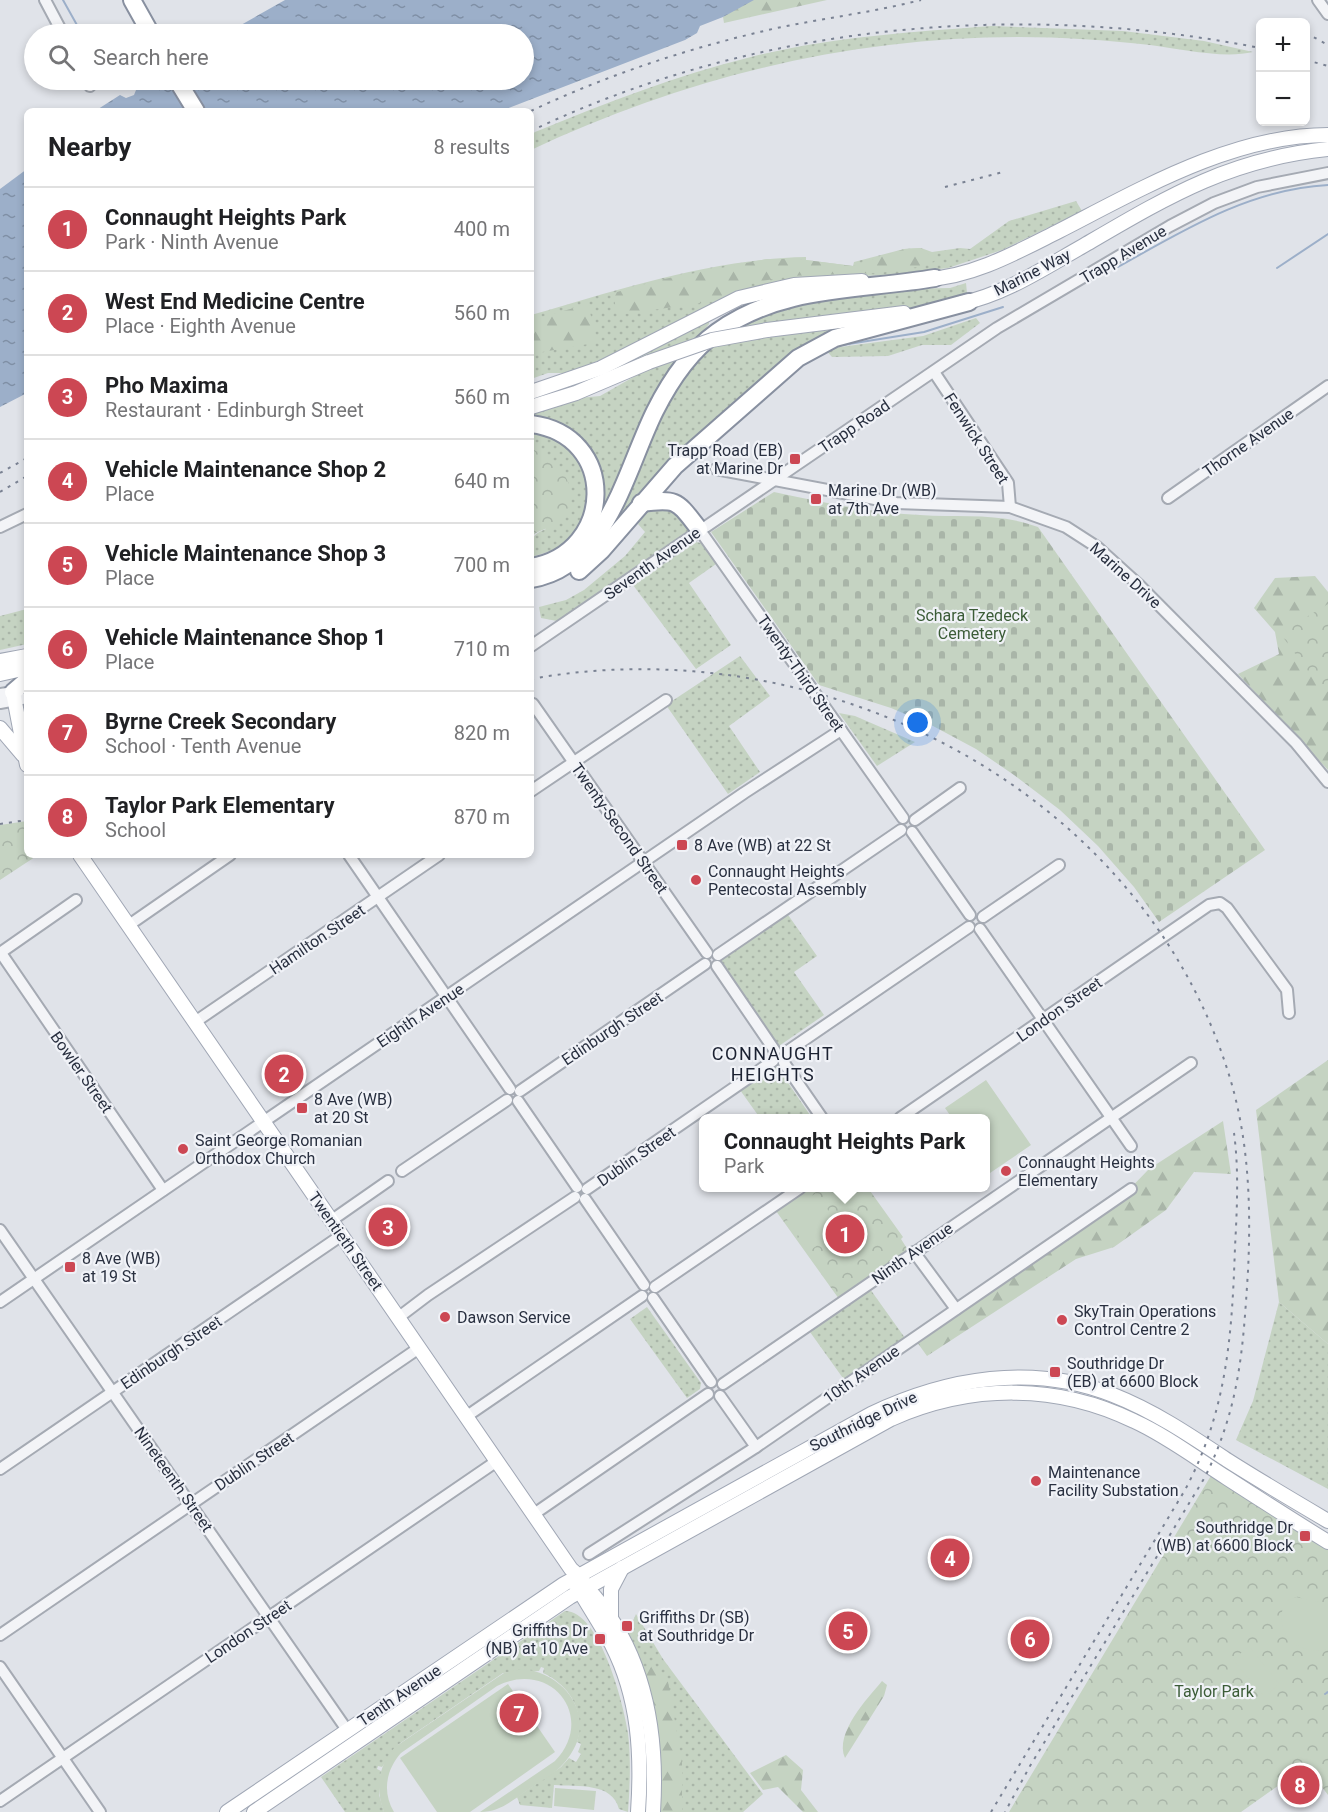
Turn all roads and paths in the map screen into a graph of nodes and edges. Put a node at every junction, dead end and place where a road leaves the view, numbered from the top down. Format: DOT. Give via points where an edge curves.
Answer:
graph roads {
  1 [pos="45,0"];
  2 [pos="120,0"];
  3 [pos="132,0"];
  4 [pos="1318,0"];
  5 [pos="1328,14"];
  6 [pos="58,24"];
  7 [pos="134,24"];
  8 [pos="146,24"];
  9 [pos="172,90"];
  10 [pos="183,90"];
  11 [pos="182,108"];
  12 [pos="194,108"];
  13 [pos="1328,135"];
  14 [pos="1328,149"];
  15 [pos="1328,173"];
  16 [pos="935,278"];
  17 [pos="969,302"];
  18 [pos="934,372"];
  19 [pos="1328,386"];
  20 [pos="534,391"];
  21 [pos="534,406"];
  22 [pos="534,425"];
  23 [pos="716,469"];
  24 [pos="774,480"];
  25 [pos="1168,498"];
  26 [pos="641,503"];
  27 [pos="1010,507"];
  28 [pos="24,515"];
  29 [pos="0,527"];
  30 [pos="699,529"];
  31 [pos="534,566"];
  32 [pos="534,578"];
  33 [pos="534,589"];
  34 [pos="534,644"];
  35 [pos="24,657"];
  36 [pos="0,662"];
  37 [pos="24,669"];
  38 [pos="0,674"];
  39 [pos="24,684"];
  40 [pos="14,696"];
  41 [pos="666,700"];
  42 [pos="534,705"];
  43 [pos="0,728"];
  44 [pos="841,730"];
  45 [pos="24,748"];
  46 [pos="24,756"];
  47 [pos="574,762"];
  48 [pos="1328,782"];
  49 [pos="960,788"];
  50 [pos="534,790"];
  51 [pos="903,818"];
  52 [pos="915,820"];
  53 [pos="901,830"];
  54 [pos="912,832"];
  55 [pos="82,858"];
  56 [pos="226,858"];
  57 [pos="351,858"];
  58 [pos="435,858"];
  59 [pos="643,862"];
  60 [pos="1059,865"];
  61 [pos="378,897"];
  62 [pos="76,900"];
  63 [pos="970,915"];
  64 [pos="983,917"];
  65 [pos="129,925"];
  66 [pos="969,927"];
  67 [pos="980,929"];
  68 [pos="0,953"];
  69 [pos="714,958"];
  70 [pos="446,997"];
  71 [pos="1289,1013"];
  72 [pos="1043,1020"];
  73 [pos="195,1022"];
  74 [pos="779,1057"];
  75 [pos="1191,1063"];
  76 [pos="514,1095"];
  77 [pos="819,1114"];
  78 [pos="907,1114"];
  79 [pos="1111,1117"];
  80 [pos="264,1122"];
  81 [pos="1131,1146"];
  82 [pos="402,1171"];
  83 [pos="388,1181"];
  84 [pos="1131,1189"];
  85 [pos="164,1190"];
  86 [pos="794,1192"];
  87 [pos="581,1193"];
  88 [pos="332,1220"];
  89 [pos="0,1230"];
  90 [pos="342,1234"];
  91 [pos="914,1252"];
  92 [pos="35,1278"];
  93 [pos="649,1291"];
  94 [pos="0,1302"];
  95 [pos="956,1309"];
  96 [pos="399,1317"];
  97 [pos="419,1348"];
  98 [pos="711,1382"];
  99 [pos="723,1384"];
  100 [pos="1078,1386"];
  101 [pos="113,1391"];
  102 [pos="708,1394"];
  103 [pos="1058,1395"];
  104 [pos="720,1396"];
  105 [pos="467,1416"];
  106 [pos="756,1447"];
  107 [pos="497,1461"];
  108 [pos="0,1469"];
  109 [pos="191,1504"];
  110 [pos="534,1514"];
  111 [pos="1328,1521"];
  112 [pos="1328,1542"];
  113 [pos="589,1554"];
  114 [pos="622,1568"];
  115 [pos="578,1580"];
  116 [pos="269,1617"];
  117 [pos="611,1617"];
  118 [pos="0,1635"];
  119 [pos="0,1667"];
  120 [pos="347,1730"];
  121 [pos="63,1758"];
  122 [pos="0,1801"];
  123 [pos="100,1812"];
  124 [pos="227,1812"];
  125 [pos="254,1812"];
  126 [pos="638,1812"];
  127 [pos="653,1812"];
  1 -- 6 [label="street"];
  2 -- 7 [label="highway"];
  3 -- 8 [label="highway"];
  4 -- 5 [label="street"];
  9 -- 11 [label="highway"];
  10 -- 12 [label="highway"];
  13 -- 16 [label="main road, Marine Way" via="1264,143 1217,158 1179,172 1020,251"];
  14 -- 17 [label="main road, Marine Way" via="1225,171 1170,196 1010,287"];
  15 -- 18 [label="street, Trapp Avenue" via="1257,187 1192,214 998,328"];
  16 -- 20 [label="main road, Marine Way" via="816,282 774,288 729,302 601,368"];
  16 -- 32 [label="highway" via="796,296 757,308 715,333 696,350 666,389 594,539 562,569"];
  17 -- 21 [label="main road, Marine Way, bridge" via="712,340"];
  17 -- 26 [label="highway" via="835,338 798,358 701,440"];
  18 -- 24 [label="street, Trapp Road"];
  18 -- 27 [label="street, Fenwick Street" via="1008,483"];
  19 -- 25 [label="street, Thorne Avenue"];
  22 -- 31 [label="highway" via="551,428 575,442 590,463 596,496 592,518 579,539 560,556"];
  23 -- 24 [label="street, Marine Drive"];
  24 -- 27 [label="street, Marine Drive" via="896,503"];
  24 -- 30 [label="street, Seventh Avenue"];
  26 -- 30 [label="highway" via="667,500 682,507"];
  26 -- 33 [label="highway" via="586,565 552,585"];
  27 -- 48 [label="street, Marine Drive" via="1066,527 1110,557 1296,743"];
  28 -- 29 [label="street"];
  30 -- 34 [label="street, Seventh Avenue"];
  30 -- 44 [label="street, Twenty-Third Street"];
  35 -- 36 [label="main road"];
  37 -- 38 [label="main road"];
  39 -- 40 [label="highway"];
  40 -- 45 [label="main road"];
  41 -- 47 [label="street"];
  42 -- 47 [label="street, Twenty-Second Street"];
  43 -- 46 [label="main road"];
  44 -- 51 [label="street, Twenty-Third Street"];
  44 -- 59 [label="street, Eighth Avenue"];
  47 -- 50 [label="street"];
  47 -- 59 [label="street, Twenty-Second Street"];
  49 -- 52 [label="street"];
  51 -- 52 [label="street"];
  51 -- 53 [label="street"];
  52 -- 54 [label="street"];
  53 -- 54 [label="street"];
  53 -- 69 [label="street"];
  54 -- 63 [label="street"];
  55 -- 65 [label="main road, Twentieth Street"];
  56 -- 65 [label="street"];
  57 -- 61 [label="street"];
  58 -- 61 [label="street, Hamilton Street"];
  59 -- 69 [label="street, Twenty-Second Street"];
  59 -- 70 [label="street, Eighth Avenue"];
  60 -- 64 [label="street"];
  61 -- 70 [label="street"];
  61 -- 73 [label="street, Hamilton Street"];
  62 -- 68 [label="street"];
  63 -- 64 [label="street"];
  63 -- 66 [label="street"];
  64 -- 67 [label="street"];
  65 -- 73 [label="main road, Twentieth Street"];
  66 -- 67 [label="street"];
  66 -- 74 [label="street, Dublin Street"];
  67 -- 72 [label="street"];
  68 -- 85 [label="street, Bowler Street"];
  69 -- 74 [label="street, Twenty-Second Street"];
  69 -- 76 [label="street, Edinburgh Street" via="703,959 705,964"];
  70 -- 76 [label="street"];
  70 -- 80 [label="street, Eighth Avenue"];
  71 -- 72 [label="street, London Street" via="1287,990 1220,903 1198,912"];
  72 -- 78 [label="street, London Street"];
  72 -- 79 [label="street"];
  73 -- 80 [label="main road, Twentieth Street"];
  74 -- 77 [label="street, Twenty-Second Street"];
  74 -- 87 [label="street, Dublin Street"];
  75 -- 79 [label="street, Ninth Avenue"];
  76 -- 82 [label="street, Edinburgh Street"];
  76 -- 87 [label="street"];
  79 -- 81 [label="street"];
  79 -- 91 [label="street, Ninth Avenue"];
  80 -- 85 [label="street, Eighth Avenue"];
  80 -- 88 [label="main road, Twentieth Street"];
  83 -- 88 [label="street"];
  84 -- 95 [label="street, 10th Avenue"];
  85 -- 92 [label="street, Eighth Avenue"];
  86 -- 93 [label="street"];
  87 -- 93 [label="street"];
  87 -- 96 [label="street, Dublin Street"];
  88 -- 90 [label="main road, Twentieth Street"];
  89 -- 92 [label="street, Nineteenth Street"];
  90 -- 96 [label="main road, Twentieth Street"];
  90 -- 101 [label="street, Edinburgh Street"];
  91 -- 95 [label="street"];
  91 -- 99 [label="street, Ninth Avenue"];
  92 -- 94 [label="street, Eighth Avenue"];
  92 -- 101 [label="street, Nineteenth Street"];
  93 -- 98 [label="street"];
  93 -- 105 [label="street"];
  95 -- 106 [label="street, 10th Avenue"];
  96 -- 97 [label="main road, Twentieth Street"];
  97 -- 105 [label="main road, Twentieth Street"];
  97 -- 109 [label="street, Dublin Street"];
  98 -- 99 [label="street"];
  98 -- 102 [label="street"];
  99 -- 104 [label="street"];
  100 -- 103 [label="main road"];
  100 -- 111 [label="main road, Southridge Drive" via="1112,1394 1167,1421"];
  100 -- 115 [label="main road, Southridge Drive" via="1001,1377 951,1384 896,1402"];
  101 -- 108 [label="street, Edinburgh Street"];
  101 -- 109 [label="street, Nineteenth Street"];
  102 -- 104 [label="street"];
  102 -- 110 [label="street"];
  103 -- 112 [label="main road, Southridge Drive" via="1134,1421"];
  103 -- 114 [label="main road, Southridge Drive" via="994,1392 913,1409"];
  104 -- 106 [label="street"];
  105 -- 107 [label="main road, Twentieth Street"];
  106 -- 113 [label="street, 10th Avenue"];
  107 -- 110 [label="main road, Twentieth Street"];
  107 -- 116 [label="street, London Street"];
  109 -- 116 [label="street, Nineteenth Street"];
  109 -- 118 [label="street, Dublin Street"];
  110 -- 115 [label="main road, Twentieth Street"];
  114 -- 115 [label="main road, Southridge Drive"];
  114 -- 117 [label="main road" via="611,1589"];
  115 -- 117 [label="main road"];
  115 -- 120 [label="main road, Tenth Avenue"];
  115 -- 125 [label="main road, Tenth Avenue"];
  115 -- 126 [label="main road" via="628,1683 640,1746"];
  116 -- 120 [label="street, Nineteenth Street"];
  116 -- 121 [label="street, London Street"];
  117 -- 127 [label="main road" via="644,1689 649,1712 655,1752"];
  119 -- 121 [label="street"];
  120 -- 124 [label="main road, Tenth Avenue"];
  121 -- 122 [label="street, London Street"];
  121 -- 123 [label="street"];
}
